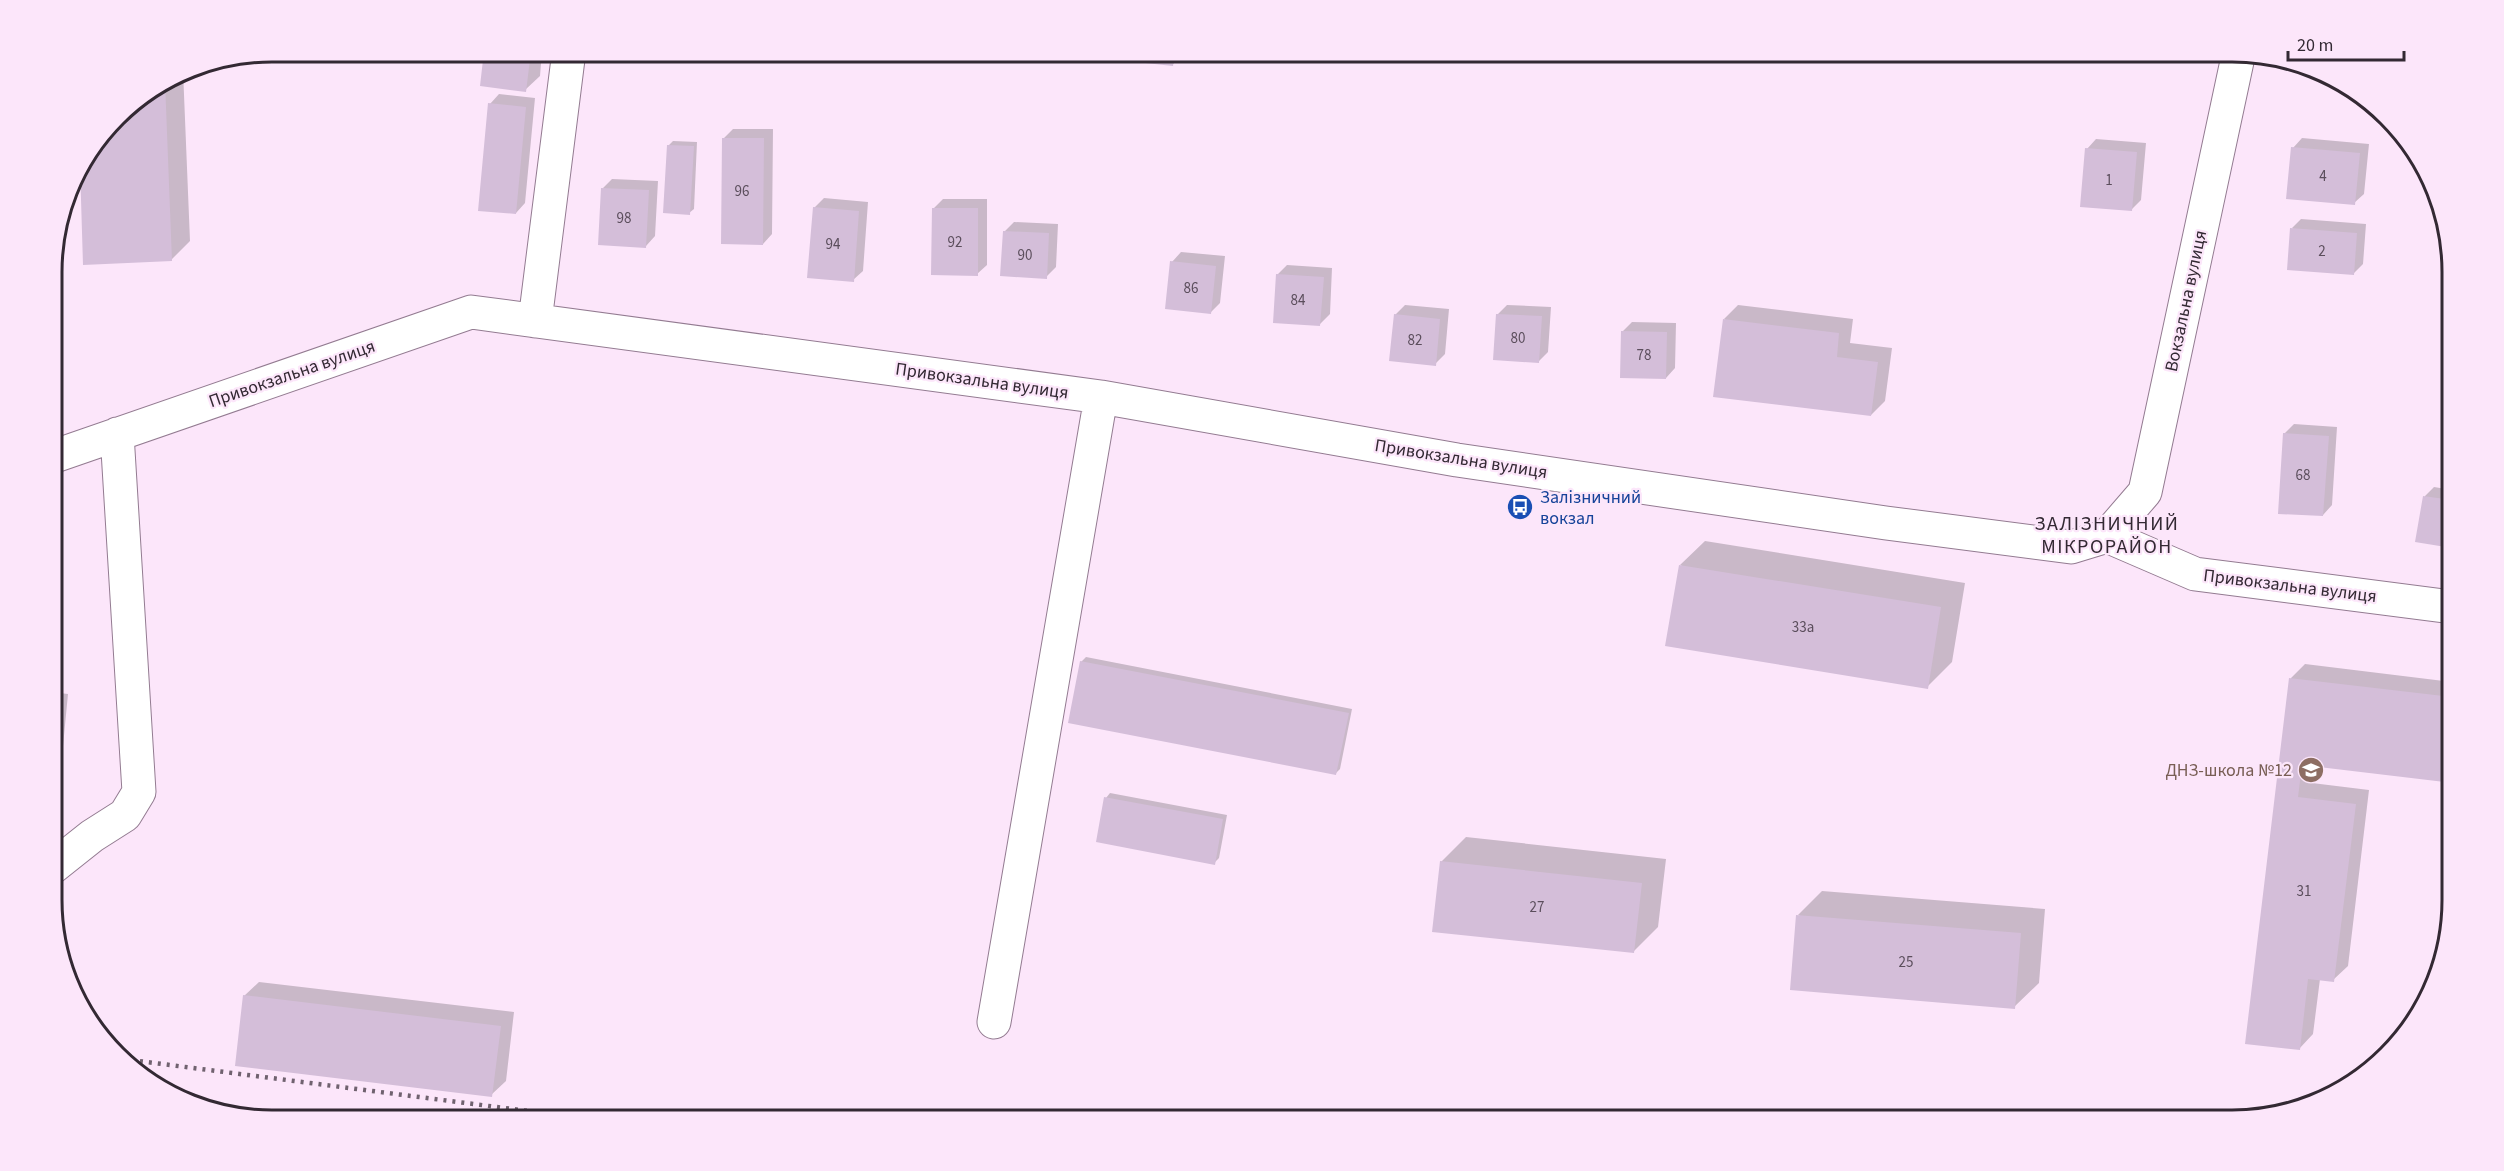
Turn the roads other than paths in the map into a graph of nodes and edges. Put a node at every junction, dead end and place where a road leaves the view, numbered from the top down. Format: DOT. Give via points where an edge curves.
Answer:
graph roads {
  1 [pos="568,62"];
  2 [pos="2237,62"];
  3 [pos="535,321"];
  4 [pos="1101,397"];
  5 [pos="117,434"];
  6 [pos="62,453"];
  7 [pos="2107,536"];
  8 [pos="2442,606"];
  9 [pos="62,860"];
  10 [pos="994,1022"];
  1 -- 3 [label="street"];
  2 -- 7 [label="street, Вокзальна вулиця" via="2145,492"];
  3 -- 4 [label="street, Привокзальна вулиця"];
  3 -- 5 [label="street, Привокзальна вулиця" via="471,312"];
  4 -- 7 [label="street, Привокзальна вулиця" via="1457,460 1886,523 2071,547"];
  4 -- 10 [label="street"];
  5 -- 6 [label="street, Привокзальна вулиця"];
  5 -- 9 [label="street" via="139,792 125,815"];
  7 -- 8 [label="street, Привокзальна вулиця" via="2195,574"];
}
